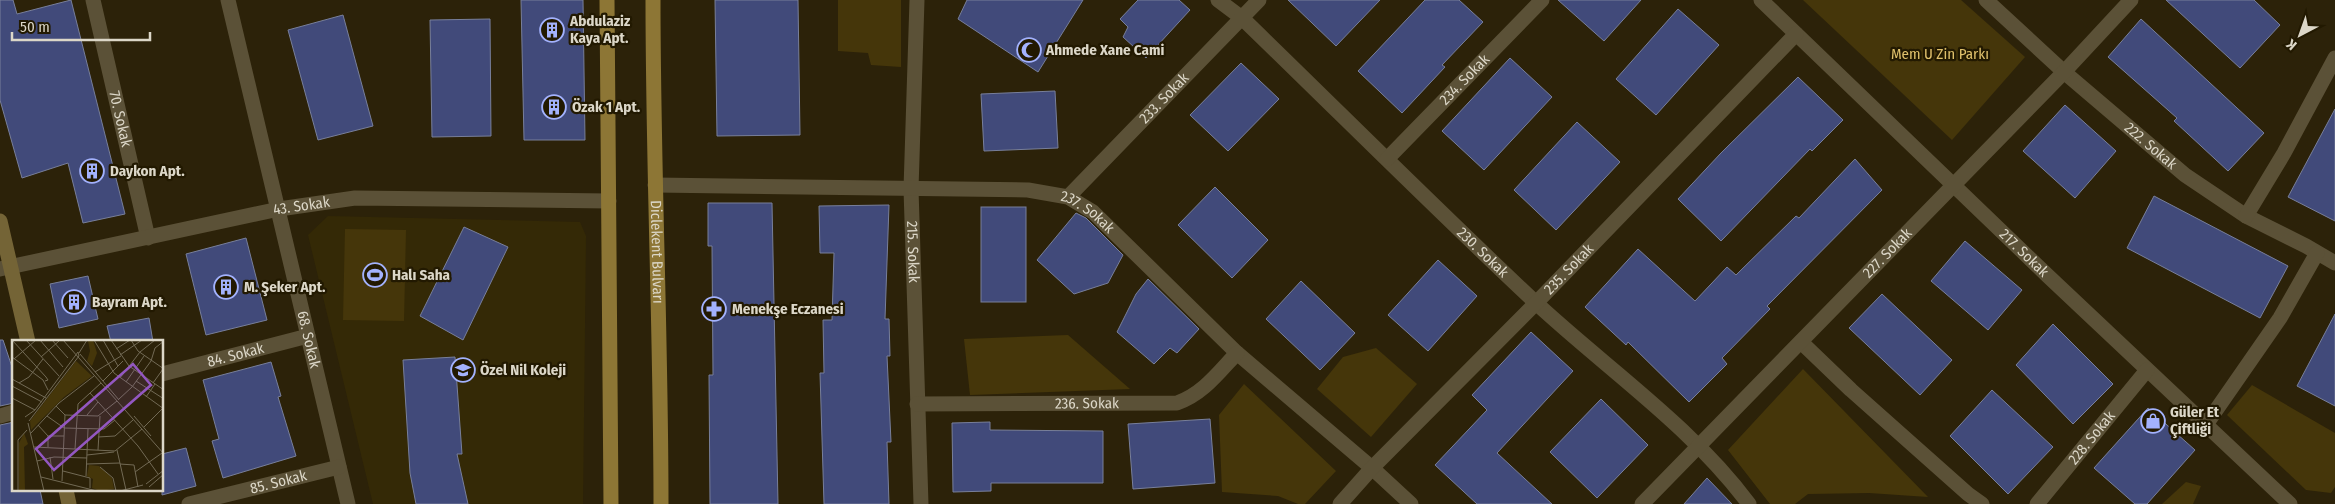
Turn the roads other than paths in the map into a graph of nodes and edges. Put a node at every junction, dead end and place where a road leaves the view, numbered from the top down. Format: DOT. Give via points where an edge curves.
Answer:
graph roads {
  1 [pos="93,0"];
  2 [pos="228,0"];
  3 [pos="607,0"];
  4 [pos="653,0"];
  5 [pos="917,0"];
  6 [pos="1218,0"];
  7 [pos="1259,0"];
  8 [pos="1542,0"];
  9 [pos="1761,0"];
  10 [pos="1986,0"];
  11 [pos="2131,0"];
  12 [pos="1242,18"];
  13 [pos="1796,34"];
  14 [pos="2335,58"];
  15 [pos="2064,72"];
  16 [pos="1387,159"];
  17 [pos="655,185"];
  18 [pos="1953,185"];
  19 [pos="912,189"];
  20 [pos="1068,197"];
  21 [pos="609,201"];
  22 [pos="278,209"];
  23 [pos="2246,216"];
  24 [pos="0,222"];
  25 [pos="148,238"];
  26 [pos="2317,253"];
  27 [pos="2335,264"];
  28 [pos="5,267"];
  29 [pos="1536,303"];
  30 [pos="308,336"];
  31 [pos="27,340"];
  32 [pos="1800,342"];
  33 [pos="1237,352"];
  34 [pos="2147,370"];
  35 [pos="164,373"];
  36 [pos="916,404"];
  37 [pos="2205,426"];
  38 [pos="1699,445"];
  39 [pos="339,467"];
  40 [pos="1372,468"];
  41 [pos="189,504"];
  42 [pos="348,504"];
  43 [pos="610,504"];
  44 [pos="661,504"];
  45 [pos="921,504"];
  46 [pos="1340,504"];
  47 [pos="1411,504"];
  48 [pos="1642,504"];
  49 [pos="1749,504"];
  50 [pos="1982,504"];
  51 [pos="2037,504"];
  52 [pos="2290,504"];
  1 -- 25 [label="street, 70. Sokak"];
  2 -- 22 [label="street, 68. Sokak"];
  3 -- 21 [label="main road"];
  4 -- 17 [label="main road, Diclekent Bulvarı"];
  5 -- 19 [label="street, 215. Sokak"];
  6 -- 12 [label="street, 230. Sokak"];
  7 -- 12 [label="street, 233. Sokak"];
  8 -- 16 [label="street, 234. Sokak"];
  9 -- 13 [label="street, 217. Sokak"];
  10 -- 15 [label="street, 222. Sokak"];
  11 -- 15 [label="street, 227. Sokak"];
  12 -- 16 [label="street, 230. Sokak"];
  12 -- 20 [label="street, 233. Sokak"];
  13 -- 18 [label="street, 217. Sokak"];
  13 -- 29 [label="street, 235. Sokak"];
  14 -- 23 [label="street"];
  15 -- 18 [label="street, 227. Sokak"];
  15 -- 23 [label="street, 222. Sokak" via="2185,175"];
  16 -- 29 [label="street, 230. Sokak"];
  17 -- 19 [label="street, 237. Sokak"];
  17 -- 44 [label="main road, Diclekent Bulvarı"];
  18 -- 32 [label="street, 227. Sokak"];
  18 -- 34 [label="street, 217. Sokak"];
  19 -- 20 [label="street, 237. Sokak" via="984,187"];
  19 -- 36 [label="street, 215. Sokak"];
  20 -- 33 [label="street, 237. Sokak" via="1093,212"];
  21 -- 22 [label="street, 43. Sokak" via="355,198"];
  21 -- 43 [label="main road"];
  22 -- 25 [label="street, 43. Sokak"];
  22 -- 30 [label="street, 68. Sokak"];
  23 -- 26 [label="street, 222. Sokak"];
  24 -- 28 [label="street"];
  25 -- 28 [label="street, 43. Sokak"];
  26 -- 27 [label="street, 222. Sokak"];
  26 -- 37 [label="street" via="2280,318"];
  28 -- 31 [label="street"];
  29 -- 38 [label="street, 230. Sokak"];
  29 -- 40 [label="street, 235. Sokak"];
  30 -- 35 [label="street, 84. Sokak"];
  30 -- 39 [label="street, 68. Sokak"];
  32 -- 38 [label="street, 227. Sokak"];
  32 -- 50 [label="street"];
  33 -- 36 [label="street, 236. Sokak" via="1206,387 1177,404"];
  33 -- 40 [label="street, 237. Sokak"];
  34 -- 37 [label="street, 217. Sokak"];
  34 -- 51 [label="street, 228. Sokak"];
  36 -- 45 [label="street, 215. Sokak"];
  37 -- 52 [label="street, 217. Sokak"];
  38 -- 48 [label="street, 227. Sokak"];
  38 -- 49 [label="street, 230. Sokak"];
  39 -- 41 [label="street, 85. Sokak"];
  39 -- 42 [label="street, 68. Sokak"];
  40 -- 46 [label="street, 235. Sokak"];
  40 -- 47 [label="street, 237. Sokak"];
}
